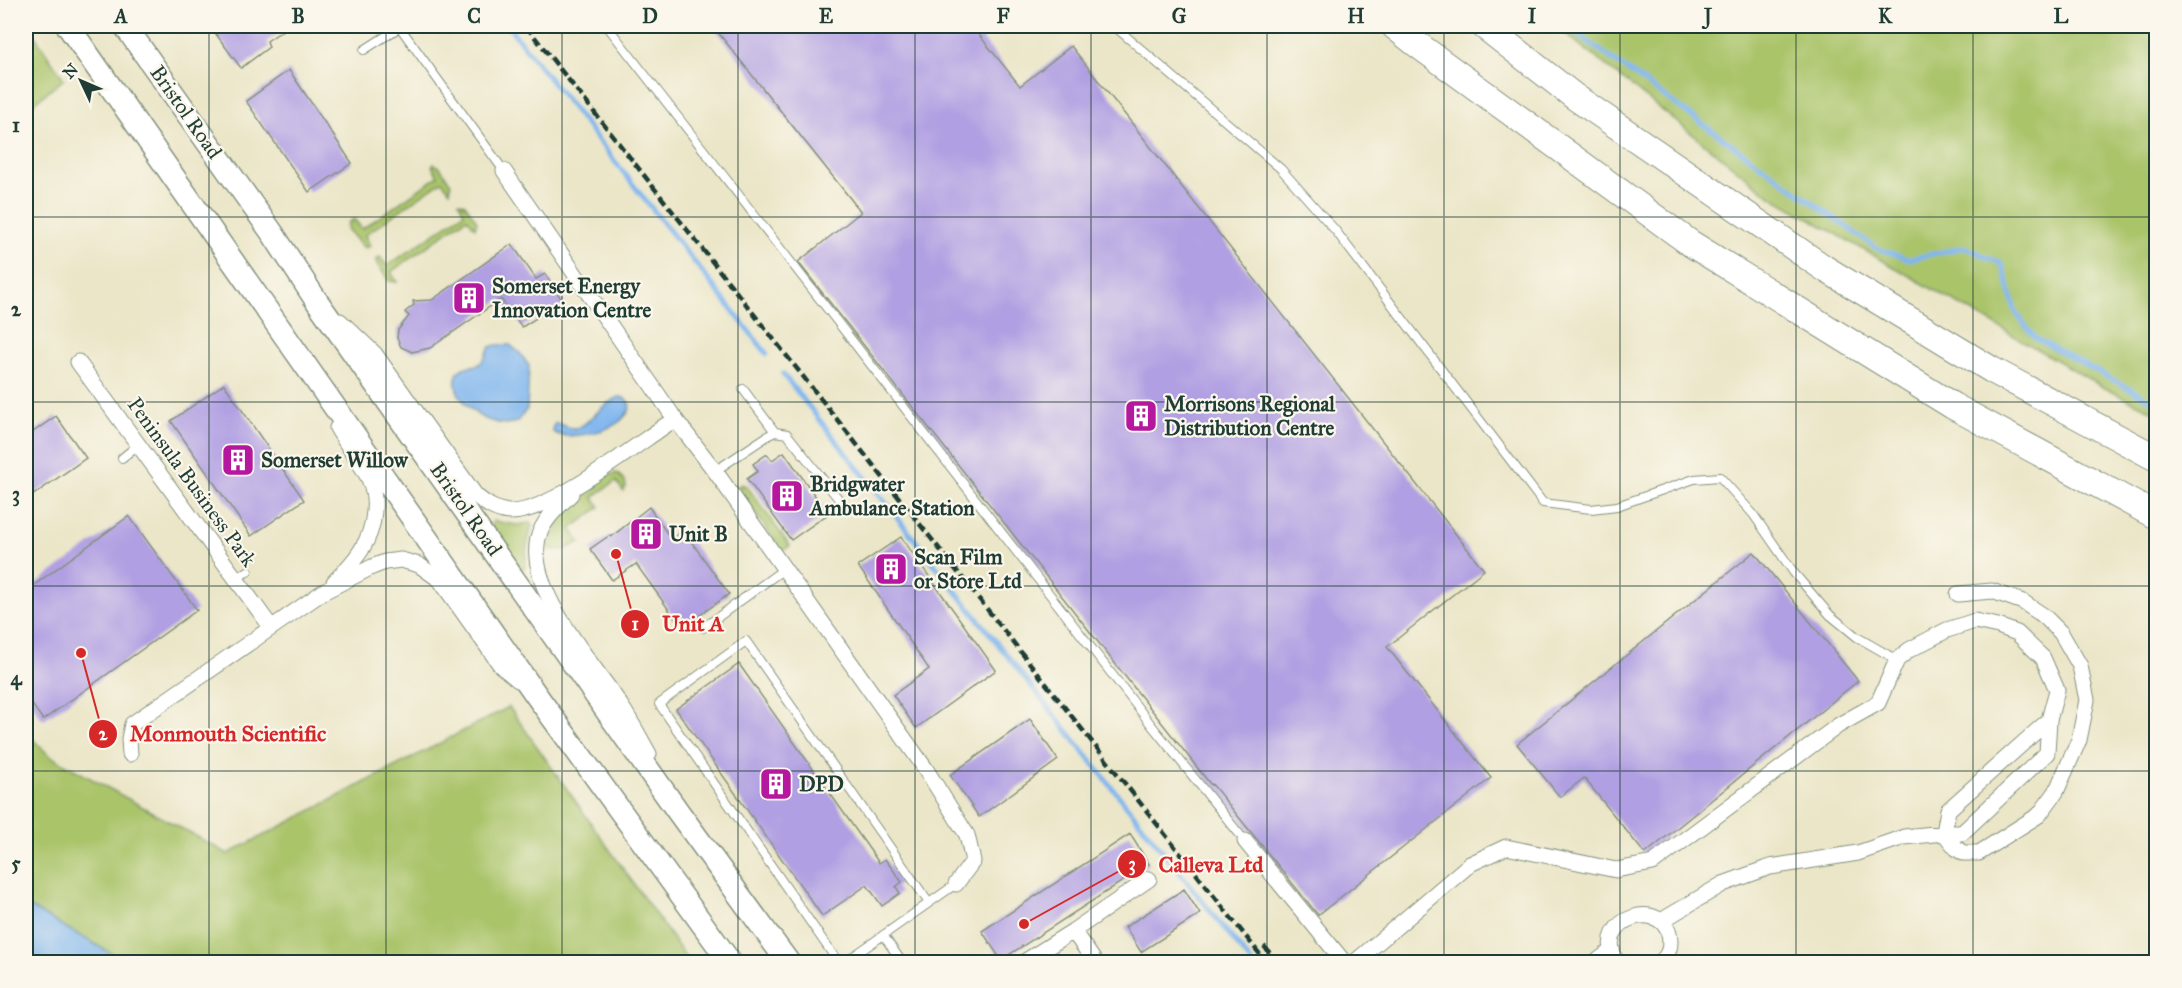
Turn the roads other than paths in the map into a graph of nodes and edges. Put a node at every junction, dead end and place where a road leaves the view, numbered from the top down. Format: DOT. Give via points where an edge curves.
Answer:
graph roads {
  1 [pos="68,26"];
  2 [pos="125,26"];
  3 [pos="399,26"];
  4 [pos="607,26"];
  5 [pos="1114,26"];
  6 [pos="1394,26"];
  7 [pos="1484,26"];
  8 [pos="364,50"];
  9 [pos="504,171"];
  10 [pos="314,297"];
  11 [pos="78,362"];
  12 [pos="306,365"];
  13 [pos="742,389"];
  14 [pos="675,419"];
  15 [pos="775,432"];
  16 [pos="138,446"];
  17 [pos="122,458"];
  18 [pos="2157,458"];
  19 [pos="715,471"];
  20 [pos="586,479"];
  21 [pos="840,502"];
  22 [pos="2157,516"];
  23 [pos="784,569"];
  24 [pos="323,592"];
  25 [pos="1958,594"];
  26 [pos="271,627"];
  27 [pos="704,628"];
  28 [pos="1897,660"];
  29 [pos="539,699"];
  30 [pos="2049,720"];
  31 [pos="130,754"];
  32 [pos="1944,833"];
  33 [pos="696,835"];
  34 [pos="1245,842"];
  35 [pos="1149,879"];
  36 [pos="956,884"];
  37 [pos="929,903"];
  38 [pos="1690,904"];
  39 [pos="1661,921"];
  40 [pos="1073,931"];
  41 [pos="883,936"];
  42 [pos="1670,936"];
  43 [pos="1615,956"];
  44 [pos="1024,962"];
  45 [pos="1662,962"];
  46 [pos="730,963"];
  47 [pos="788,963"];
  48 [pos="838,963"];
  49 [pos="845,963"];
  50 [pos="902,963"];
  51 [pos="1095,963"];
  52 [pos="1344,963"];
  53 [pos="1354,963"];
  54 [pos="1596,963"];
  1 -- 12 [label="main road"];
  2 -- 10 [label="main road, Bristol Road"];
  3 -- 8 [label="lane"];
  3 -- 9 [label="lane"];
  4 -- 34 [label="lane"];
  5 -- 28 [label="lane" via="1281,169 1335,230 1543,503 1591,509 1617,506 1694,479 1720,477 1754,514 1794,573 1830,615 1857,637"];
  6 -- 22 [label="highway" via="1690,243 1953,406"];
  7 -- 18 [label="highway" via="1575,97 1824,268 1992,369"];
  9 -- 14 [label="street"];
  10 -- 20 [label="street" via="375,354 458,473 490,507 507,512 531,509"];
  10 -- 33 [label="main road, Bristol Road"];
  11 -- 16 [label="street, Peninsula Business Park"];
  12 -- 24 [label="street" via="324,408 370,481 375,503 367,543 356,560"];
  12 -- 29 [label="main road"];
  13 -- 15 [label="lane"];
  14 -- 19 [label="street"];
  14 -- 20 [label="street"];
  15 -- 19 [label="lane"];
  15 -- 21 [label="lane" via="790,437"];
  16 -- 17 [label="lane"];
  16 -- 26 [label="street, Peninsula Business Park" via="242,575"];
  19 -- 23 [label="street"];
  20 -- 33 [label="street" via="549,516 539,536 537,564 543,588 621,705"];
  23 -- 27 [label="lane"];
  23 -- 36 [label="street" via="968,835 973,861"];
  24 -- 26 [label="street"];
  24 -- 29 [label="street" via="385,562 401,560 419,565 440,580 501,666"];
  25 -- 32 [label="street" via="1992,591 2023,602 2044,616 2061,633 2080,666 2087,700 2079,740 2056,792 2039,815 1979,853 1963,853"];
  26 -- 31 [label="street" via="132,724"];
  28 -- 30 [label="street" via="1947,630 1975,621 2017,633 2043,658 2056,690"];
  28 -- 53 [label="street" via="1878,703 1839,725 1653,863 1616,870 1506,847 1470,864"];
  29 -- 46 [label="main road"];
  30 -- 32 [label="street" via="1948,810"];
  30 -- 32 [label="street" via="2047,753 1962,833"];
  32 -- 38 [label="street" via="1904,837 1858,853 1770,867 1723,884"];
  33 -- 47 [label="main road, Bristol Road"];
  34 -- 52 [label="street"];
  35 -- 40 [label="street"];
  36 -- 37 [label="lane"];
  37 -- 41 [label="lane"];
  37 -- 48 [label="lane" via="746,641 659,704"];
  38 -- 39 [label="street"];
  38 -- 42 [label="street"];
  39 -- 42 [label="street"];
  39 -- 43 [label="street" via="1650,915 1635,915 1616,929 1611,936"];
  40 -- 44 [label="street"];
  40 -- 51 [label="street"];
  41 -- 49 [label="lane"];
  41 -- 50 [label="lane"];
  42 -- 45 [label="street" via="1670,948"];
  43 -- 54 [label="street"];
}
